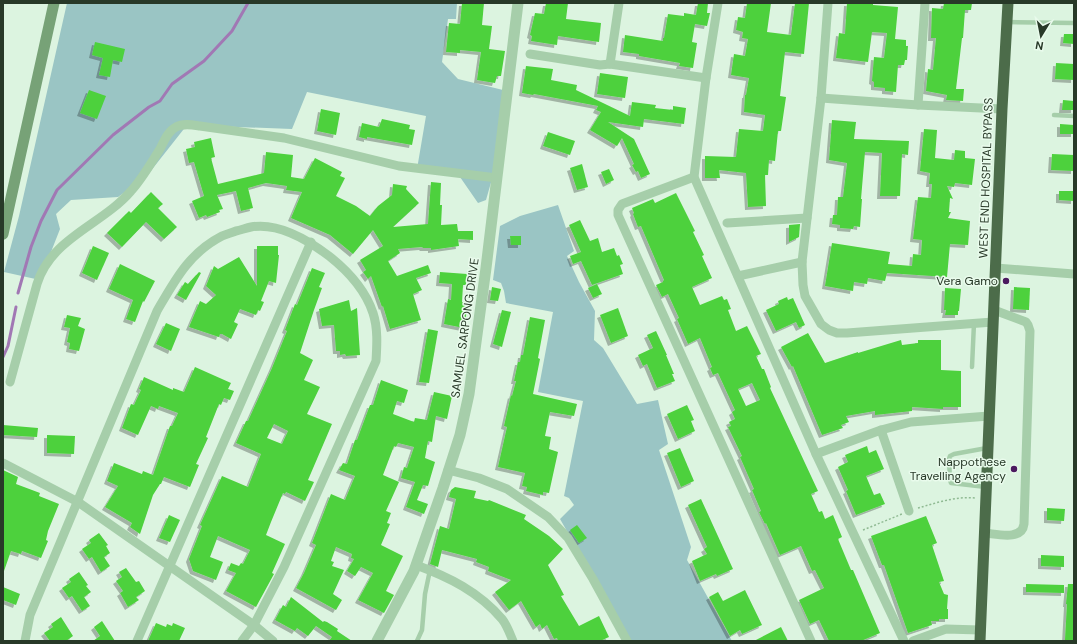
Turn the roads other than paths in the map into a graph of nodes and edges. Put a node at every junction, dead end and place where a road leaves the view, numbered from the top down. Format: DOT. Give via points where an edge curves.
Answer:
graph roads {
  1 [pos="54,3"];
  2 [pos="518,3"];
  3 [pos="619,3"];
  4 [pos="718,3"];
  5 [pos="828,3"];
  6 [pos="925,3"];
  7 [pos="1008,3"];
  8 [pos="1007,22"];
  9 [pos="1074,23"];
  10 [pos="530,54"];
  11 [pos="610,64"];
  12 [pos="706,78"];
  13 [pos="821,98"];
  14 [pos="918,105"];
  15 [pos="1002,109"];
  16 [pos="1054,115"];
  17 [pos="1074,116"];
  18 [pos="694,177"];
  19 [pos="497,178"];
  20 [pos="807,218"];
  21 [pos="727,223"];
  22 [pos="3,234"];
  23 [pos="311,242"];
  24 [pos="802,262"];
  25 [pos="996,268"];
  26 [pos="1074,274"];
  27 [pos="738,276"];
  28 [pos="994,310"];
  29 [pos="993,322"];
  30 [pos="974,324"];
  31 [pos="972,367"];
  32 [pos="10,382"];
  33 [pos="989,416"];
  34 [pos="881,430"];
  35 [pos="988,448"];
  36 [pos="816,454"];
  37 [pos="3,463"];
  38 [pos="448,470"];
  39 [pos="986,487"];
  40 [pos="78,502"];
  41 [pos="910,511"];
  42 [pos="984,533"];
  43 [pos="416,566"];
  44 [pos="169,567"];
  45 [pos="430,570"];
  46 [pos="254,626"];
  47 [pos="980,630"];
  48 [pos="25,641"];
  49 [pos="137,641"];
  50 [pos="242,641"];
  51 [pos="273,641"];
  52 [pos="377,641"];
  53 [pos="417,641"];
  54 [pos="513,641"];
  55 [pos="627,641"];
  56 [pos="812,641"];
  57 [pos="904,641"];
  58 [pos="913,641"];
  59 [pos="980,641"];
  1 -- 22 [label="main road"];
  2 -- 19 [label="street, SAMUEL SARPONG DRIVE"];
  3 -- 11 [label="street"];
  4 -- 12 [label="street"];
  5 -- 13 [label="street"];
  6 -- 14 [label="street"];
  7 -- 8 [label="highway, WEST END HOSPITAL BYPASS"];
  8 -- 9 [label="lane"];
  8 -- 15 [label="highway, WEST END HOSPITAL BYPASS"];
  10 -- 11 [label="street" via="600,65"];
  11 -- 12 [label="street"];
  12 -- 18 [label="street"];
  13 -- 14 [label="street"];
  13 -- 20 [label="street"];
  14 -- 15 [label="street"];
  15 -- 25 [label="highway, WEST END HOSPITAL BYPASS"];
  16 -- 17 [label="lane"];
  18 -- 27 [label="street"];
  18 -- 56 [label="street" via="622,204 618,215"];
  19 -- 32 [label="street" via="399,166 284,138 200,126 176,126 168,134 131,191 115,207 68,240 46,264 39,279"];
  19 -- 38 [label="street, SAMUEL SARPONG DRIVE" via="470,394"];
  20 -- 21 [label="street"];
  20 -- 24 [label="street"];
  23 -- 40 [label="street" via="288,231 252,227 222,235 197,252 180,273 157,310"];
  23 -- 44 [label="street"];
  23 -- 46 [label="street" via="344,268 362,289 373,313 378,339 376,361 284,567"];
  24 -- 27 [label="street"];
  24 -- 30 [label="street" via="805,296 821,324 837,333"];
  25 -- 26 [label="street"];
  25 -- 28 [label="highway, WEST END HOSPITAL BYPASS"];
  27 -- 36 [label="street"];
  28 -- 29 [label="highway, WEST END HOSPITAL BYPASS"];
  28 -- 42 [label="street" via="1026,322 1030,331 1024,524 1019,534"];
  29 -- 30 [label="street"];
  29 -- 33 [label="highway, WEST END HOSPITAL BYPASS"];
  30 -- 31 [label="lane"];
  33 -- 34 [label="street" via="937,418"];
  33 -- 35 [label="highway, WEST END HOSPITAL BYPASS"];
  34 -- 36 [label="street"];
  34 -- 41 [label="street"];
  35 -- 39 [label="highway, WEST END HOSPITAL BYPASS"];
  35 -- 39 [label="lane" via="954,454 948,459 952,483"];
  36 -- 57 [label="street"];
  37 -- 40 [label="street"];
  38 -- 43 [label="street, SAMUEL SARPONG DRIVE"];
  38 -- 55 [label="street" via="507,489 548,517 568,538"];
  39 -- 42 [label="highway, WEST END HOSPITAL BYPASS"];
  40 -- 44 [label="street"];
  40 -- 48 [label="street" via="30,615"];
  42 -- 47 [label="highway, WEST END HOSPITAL BYPASS"];
  43 -- 45 [label="street"];
  43 -- 52 [label="street, SAMUEL SARPONG DRIVE"];
  44 -- 46 [label="street"];
  44 -- 49 [label="street"];
  45 -- 53 [label="lane" via="422,630"];
  45 -- 54 [label="street" via="457,582 478,596 502,620"];
  46 -- 50 [label="street"];
  46 -- 51 [label="street"];
  47 -- 58 [label="street" via="946,629"];
  47 -- 59 [label="highway, WEST END HOSPITAL BYPASS"];
}
